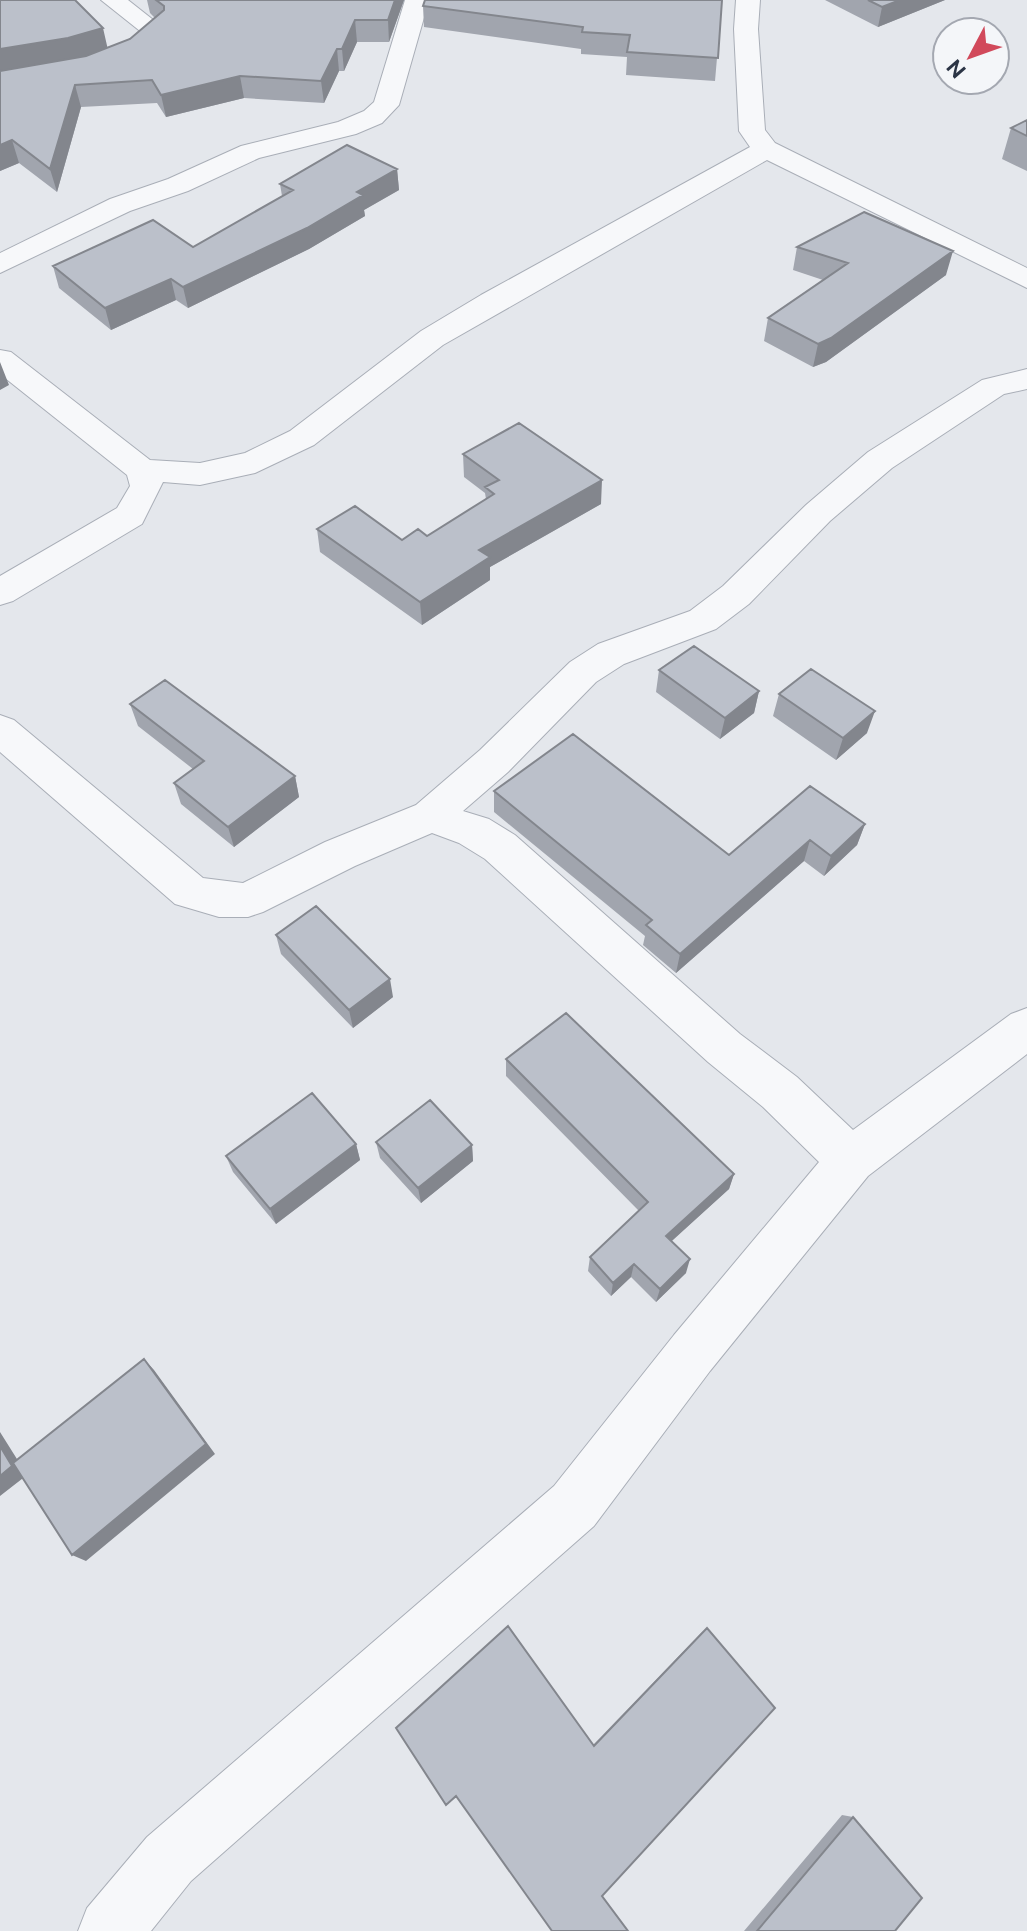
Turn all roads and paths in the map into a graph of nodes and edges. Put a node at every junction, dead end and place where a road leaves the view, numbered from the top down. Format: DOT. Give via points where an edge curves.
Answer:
graph roads {
  1 [pos="113,0"];
  2 [pos="417,0"];
  3 [pos="748,0"];
  4 [pos="0,83"];
  5 [pos="766,149"];
  6 [pos="0,264"];
  7 [pos="1027,279"];
  8 [pos="1027,347"];
  9 [pos="0,359"];
  10 [pos="1027,364"];
  11 [pos="1027,379"];
  12 [pos="142,470"];
  13 [pos="0,592"];
  14 [pos="0,730"];
  15 [pos="430,816"];
  16 [pos="1027,1028"];
  17 [pos="851,1160"];
  18 [pos="110,1931"];
  1 -- 4 [label="street" via="154,30 148,41 115,59"];
  2 -- 6 [label="street" via="386,105 373,117 250,152 64,229"];
  3 -- 5 [label="street" via="752,131"];
  5 -- 7 [label="street"];
  5 -- 12 [label="street" via="432,338 302,438 255,462 200,474"];
  8 -- 10 [label="street" via="1020,354"];
  9 -- 12 [label="street"];
  11 -- 15 [label="street" via="993,387 880,460 703,620 611,654 583,672"];
  12 -- 13 [label="street" via="147,486 130,516"];
  14 -- 15 [label="street" via="158,868 190,892 219,900 248,900"];
  15 -- 17 [label="street" via="474,831 500,847"];
  16 -- 17 [label="street"];
  17 -- 18 [label="street" via="574,1506 169,1859"];
}
